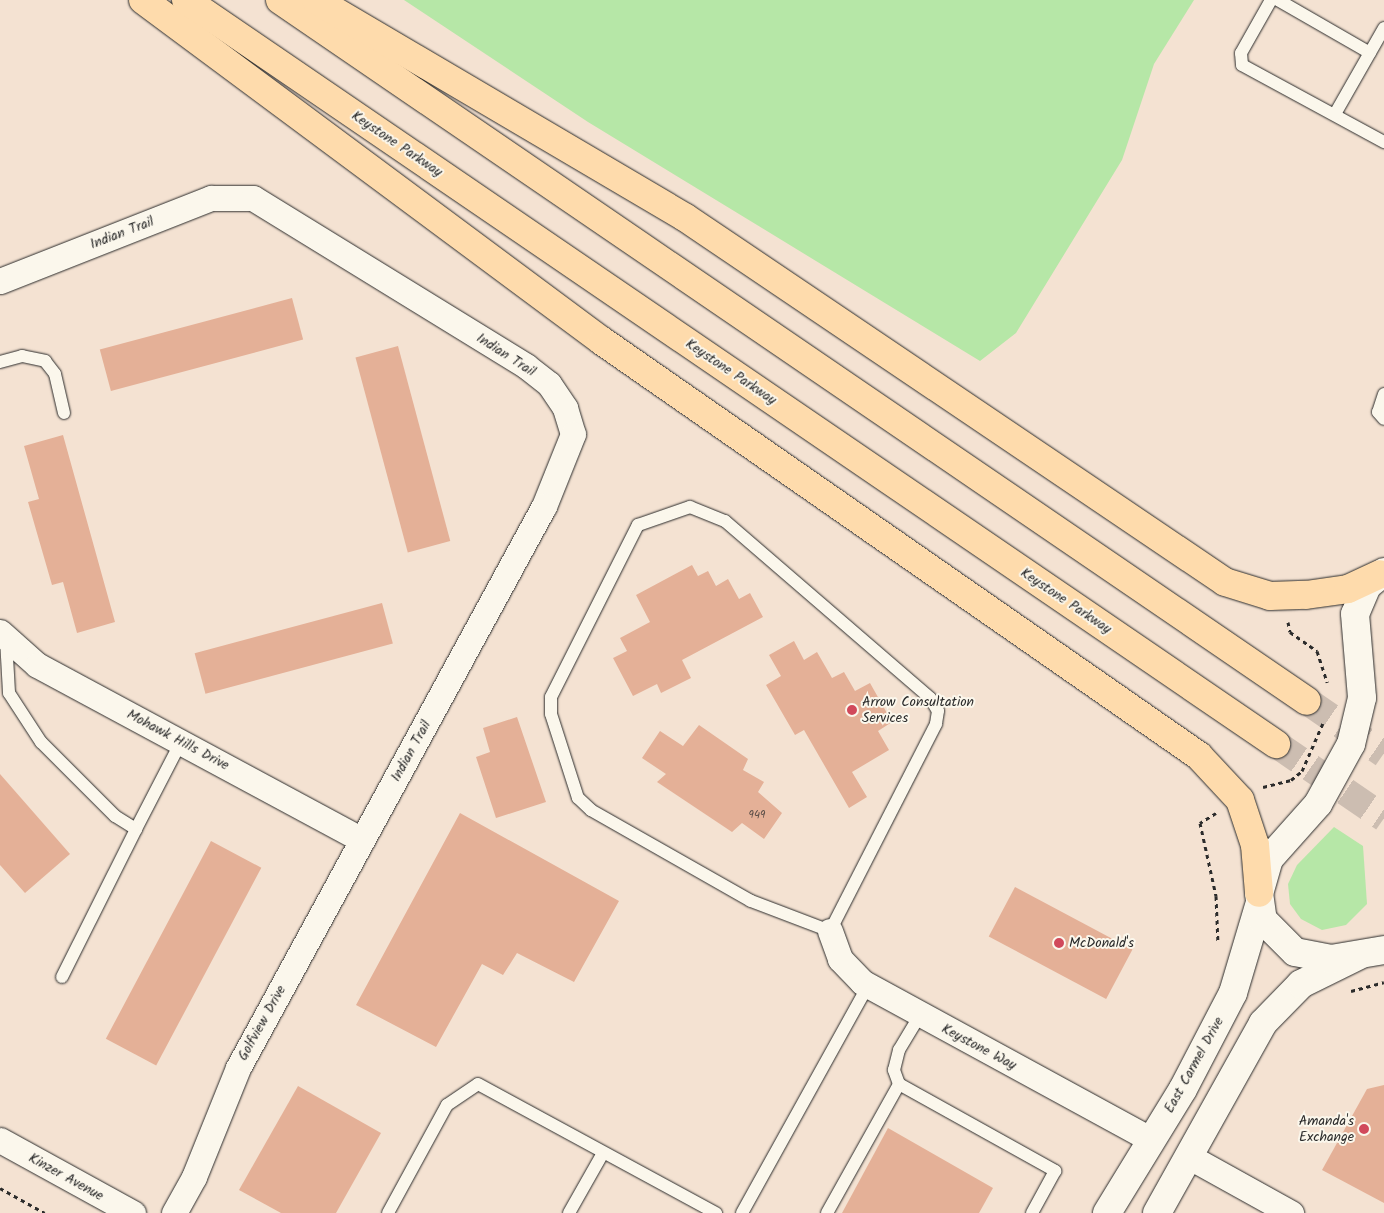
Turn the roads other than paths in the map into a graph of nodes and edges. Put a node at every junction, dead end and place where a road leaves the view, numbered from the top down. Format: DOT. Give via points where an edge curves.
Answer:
graph roads {
  1 [pos="142,0"];
  2 [pos="186,0"];
  3 [pos="280,0"];
  4 [pos="316,0"];
  5 [pos="1271,0"];
  6 [pos="1278,0"];
  7 [pos="1384,28"];
  8 [pos="1370,53"];
  9 [pos="1335,114"];
  10 [pos="1384,142"];
  11 [pos="0,281"];
  12 [pos="0,362"];
  13 [pos="1384,394"];
  14 [pos="64,413"];
  15 [pos="1384,419"];
  16 [pos="1382,573"];
  17 [pos="3,635"];
  18 [pos="1307,701"];
  19 [pos="181,742"];
  20 [pos="1276,744"];
  21 [pos="136,829"];
  22 [pos="362,840"];
  23 [pos="1259,899"];
  24 [pos="830,931"];
  25 [pos="1373,948"];
  26 [pos="62,977"];
  27 [pos="868,986"];
  28 [pos="920,1015"];
  29 [pos="899,1084"];
  30 [pos="0,1140"];
  31 [pos="1152,1140"];
  32 [pos="603,1153"];
  33 [pos="1188,1156"];
  34 [pos="133,1213"];
  35 [pos="174,1213"];
  36 [pos="388,1213"];
  37 [pos="569,1213"];
  38 [pos="716,1213"];
  39 [pos="742,1213"];
  40 [pos="827,1213"];
  41 [pos="1032,1213"];
  42 [pos="1107,1213"];
  43 [pos="1157,1213"];
  44 [pos="1291,1213"];
  1 -- 23 [label="highway" via="602,341 1199,756 1240,800 1254,845"];
  2 -- 20 [label="highway, Keystone Parkway"];
  3 -- 18 [label="highway"];
  4 -- 16 [label="highway" via="686,218 1225,582 1270,596 1306,595 1348,589"];
  5 -- 9 [label="lane" via="1238,60"];
  6 -- 8 [label="lane"];
  7 -- 8 [label="lane"];
  8 -- 9 [label="lane"];
  9 -- 10 [label="lane"];
  11 -- 22 [label="street, Indian Trail" via="211,198 253,198 526,366 549,384 565,408 573,434 565,462"];
  12 -- 14 [label="lane" via="22,356 45,361 55,374"];
  13 -- 15 [label="lane" via="1378,412"];
  16 -- 23 [label="street, East Carmel Drive" via="1367,586 1356,614 1362,698 1351,744 1318,804 1269,859"];
  17 -- 19 [label="street, Mohawk Hills Drive" via="37,665"];
  17 -- 21 [label="lane" via="9,693 41,742 115,816"];
  19 -- 21 [label="lane"];
  19 -- 22 [label="street, Mohawk Hills Drive"];
  21 -- 26 [label="lane"];
  22 -- 35 [label="street, Golfview Drive" via="238,1068 194,1177"];
  23 -- 25 [label="street" via="1270,932 1295,952 1331,959"];
  23 -- 31 [label="street, East Carmel Drive" via="1233,993"];
  24 -- 24 [label="lane" via="751,901 590,810 578,798 551,714 551,697 638,525 690,507 713,514 930,698 938,711 936,724"];
  24 -- 27 [label="street, Keystone Way" via="840,959"];
  25 -- 33 [label="street" via="1301,984 1268,1016"];
  27 -- 28 [label="street, Keystone Way"];
  27 -- 39 [label="lane"];
  28 -- 29 [label="lane" via="899,1050 894,1070"];
  28 -- 31 [label="street, Keystone Way"];
  29 -- 40 [label="lane"];
  29 -- 41 [label="lane" via="1055,1171"];
  30 -- 34 [label="street, Kinzer Avenue"];
  31 -- 42 [label="street, East Carmel Drive"];
  32 -- 36 [label="lane" via="478,1084 447,1105"];
  32 -- 37 [label="lane"];
  32 -- 38 [label="lane"];
  33 -- 43 [label="street"];
  33 -- 44 [label="street"];
}
